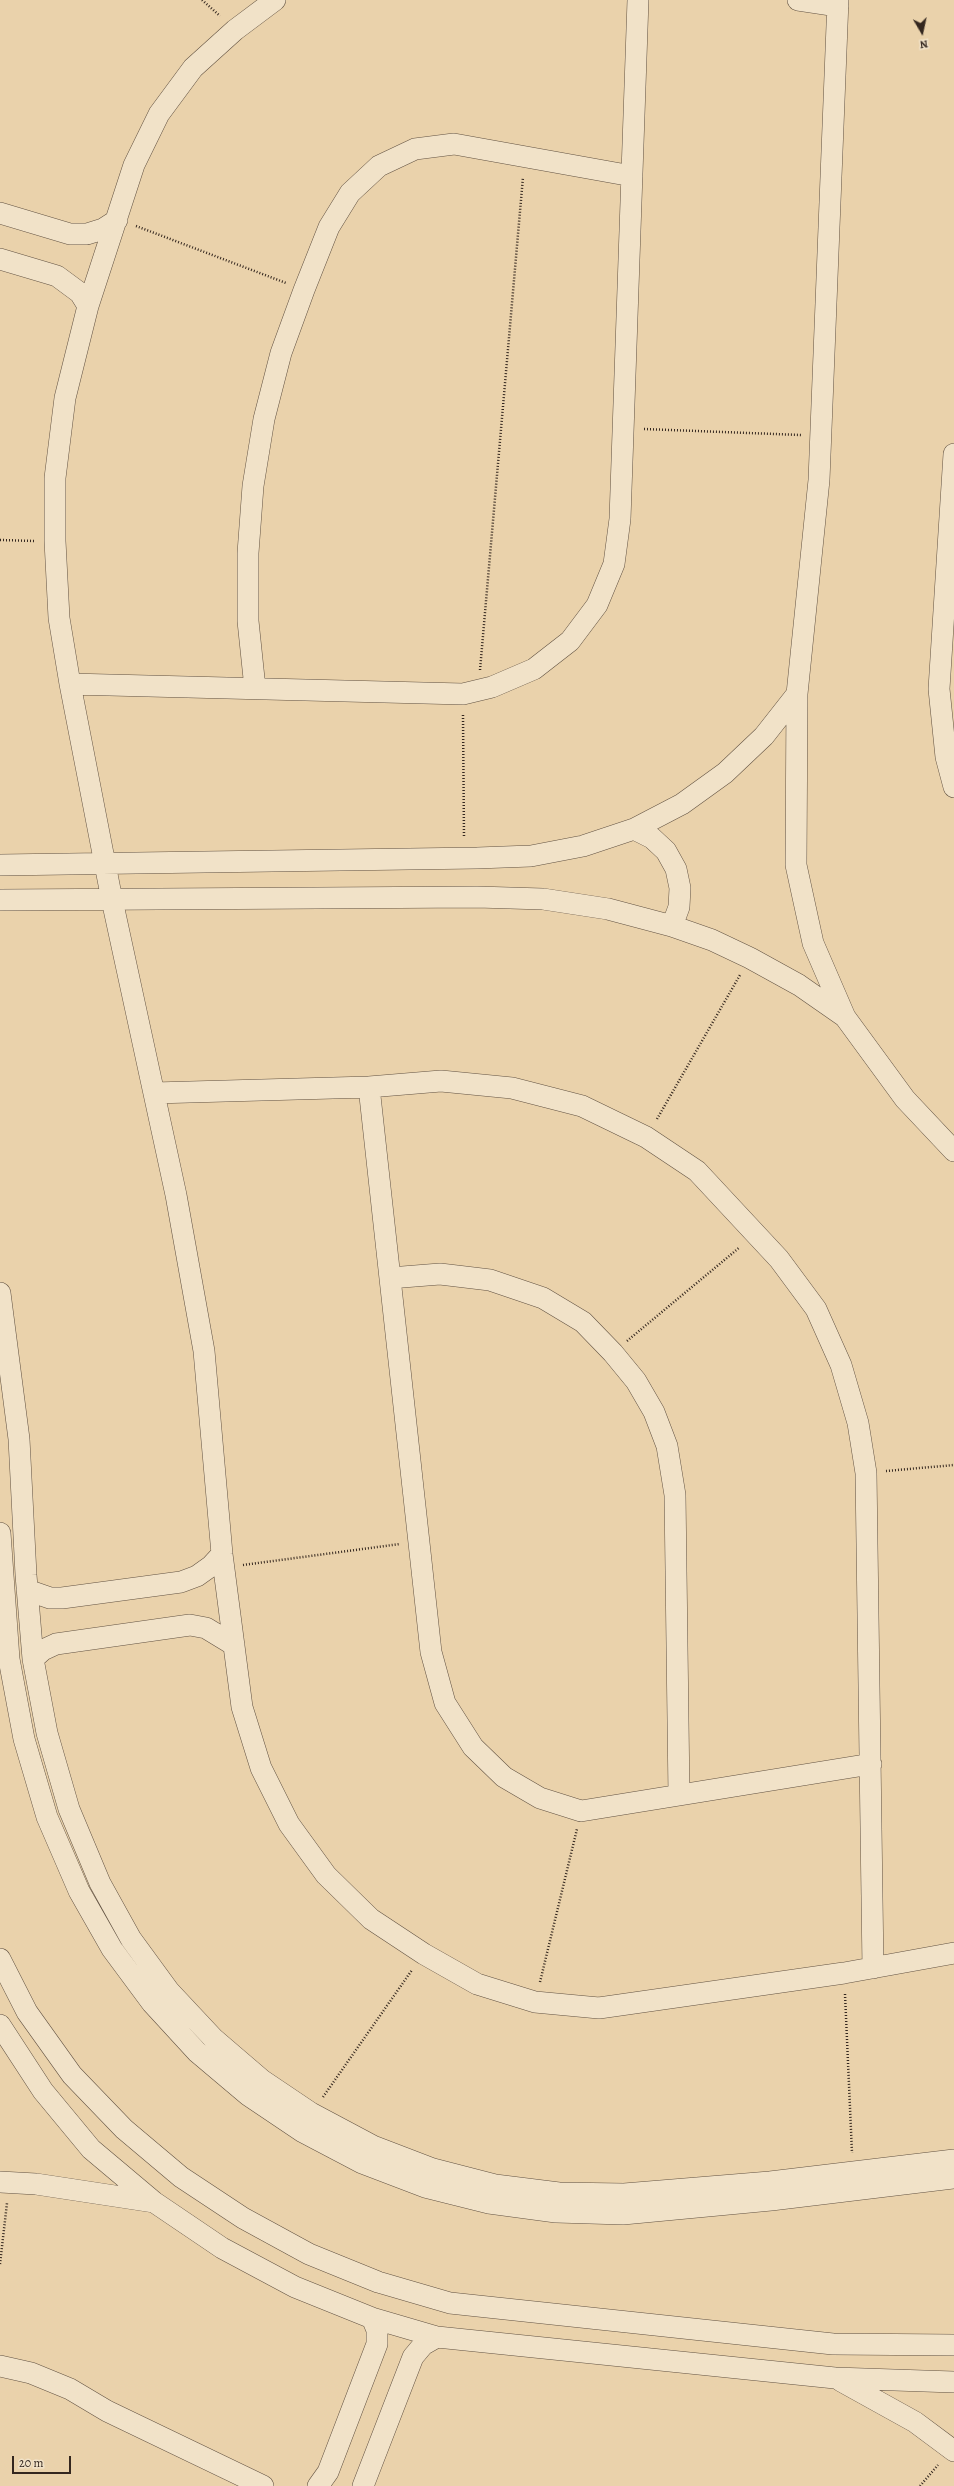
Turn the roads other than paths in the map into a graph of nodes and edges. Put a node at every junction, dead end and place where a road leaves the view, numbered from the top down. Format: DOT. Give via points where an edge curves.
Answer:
graph roads {
  1 [pos="275,0"];
  2 [pos="638,0"];
  3 [pos="798,0"];
  4 [pos="838,3"];
  5 [pos="632,176"];
  6 [pos="0,213"];
  7 [pos="117,220"];
  8 [pos="0,259"];
  9 [pos="88,306"];
  10 [pos="954,454"];
  11 [pos="70,684"];
  12 [pos="255,688"];
  13 [pos="796,694"];
  14 [pos="954,787"];
  15 [pos="634,829"];
  16 [pos="105,864"];
  17 [pos="0,865"];
  18 [pos="0,900"];
  19 [pos="112,900"];
  20 [pos="672,926"];
  21 [pos="845,1017"];
  22 [pos="369,1087"];
  23 [pos="154,1093"];
  24 [pos="954,1151"];
  25 [pos="390,1278"];
  26 [pos="0,1293"];
  27 [pos="0,1533"];
  28 [pos="223,1561"];
  29 [pos="27,1590"];
  30 [pos="234,1645"];
  31 [pos="33,1659"];
  32 [pos="871,1764"];
  33 [pos="679,1795"];
  34 [pos="954,1952"];
  35 [pos="873,1968"];
  36 [pos="2,1969"];
  37 [pos="0,2024"];
  38 [pos="954,2160"];
  39 [pos="954,2178"];
  40 [pos="5,2183"];
  41 [pos="154,2202"];
  42 [pos="372,2318"];
  43 [pos="438,2337"];
  44 [pos="954,2345"];
  45 [pos="0,2366"];
  46 [pos="835,2378"];
  47 [pos="954,2382"];
  48 [pos="953,2450"];
  49 [pos="263,2486"];
  50 [pos="318,2486"];
  51 [pos="364,2486"];
  1 -- 7 [label="street" via="235,30 193,68 159,114 134,165"];
  2 -- 5 [label="street"];
  3 -- 4 [label="street"];
  4 -- 13 [label="street" via="819,480"];
  5 -- 12 [label="street" via="620,519 614,564 597,605 570,641 534,669 492,687 471,692"];
  5 -- 12 [label="street" via="454,144 415,149 379,166 350,193 329,228 304,290 281,353 268,404 253,486 248,553 248,606"];
  6 -- 7 [label="street" via="70,234 103,229"];
  7 -- 9 [label="street"];
  8 -- 9 [label="street" via="57,276 80,293"];
  9 -- 11 [label="street" via="65,398 55,478 58,618"];
  10 -- 14 [label="street" via="939,689 946,757"];
  11 -- 12 [label="street"];
  11 -- 16 [label="street"];
  13 -- 15 [label="street" via="764,736 726,773 682,804"];
  13 -- 21 [label="street" via="796,865 813,943"];
  15 -- 16 [label="street" via="584,846 531,856"];
  15 -- 20 [label="street" via="652,838 666,851 676,869 680,888 679,907"];
  16 -- 17 [label="street"];
  16 -- 19 [label="street"];
  18 -- 19 [label="street"];
  19 -- 20 [label="street" via="469,897 543,899 608,909"];
  19 -- 23 [label="street"];
  20 -- 21 [label="street" via="750,958 799,985"];
  21 -- 24 [label="street" via="905,1099"];
  22 -- 23 [label="street"];
  22 -- 25 [label="street"];
  22 -- 32 [label="street" via="441,1081 512,1088 582,1106 646,1137 697,1171 779,1259 819,1316 841,1365 858,1423 866,1473"];
  23 -- 28 [label="street" via="204,1351"];
  25 -- 33 [label="street" via="440,1274 490,1280 549,1302 583,1322 613,1353 636,1381 654,1412 667,1446 675,1495"];
  25 -- 33 [label="street" via="431,1652 445,1702 473,1747 504,1777 540,1798 581,1811"];
  26 -- 29 [label="street" via="20,1439"];
  27 -- 39 [label="street" via="9,1659 24,1739 47,1817 80,1891 112,1949 152,2003 197,2052 248,2095 284,2120 362,2163 425,2187 489,2203 556,2212 623,2214 771,2200"];
  28 -- 29 [label="street" via="181,1582 62,1598 50,1598"];
  28 -- 30 [label="street"];
  29 -- 31 [label="street"];
  30 -- 31 [label="street" via="206,1628 190,1625 56,1644 43,1650"];
  30 -- 35 [label="street" via="242,1707 260,1768 289,1824 326,1875 371,1919 424,1954 477,1984 535,2002 599,2008"];
  31 -- 38 [label="street" via="47,1733 69,1809 100,1883 131,1940 169,1991 213,2038 262,2080 311,2114 373,2146 433,2169 495,2184 559,2193 624,2194 770,2182"];
  32 -- 33 [label="street"];
  32 -- 35 [label="street"];
  34 -- 35 [label="street"];
  36 -- 44 [label="street" via="27,2012 72,2075 124,2129 181,2177 243,2218 309,2254 378,2282 450,2303 833,2344"];
  37 -- 41 [label="street" via="43,2091 91,2149"];
  40 -- 41 [label="street" via="36,2184"];
  41 -- 42 [label="street" via="222,2248 295,2287"];
  42 -- 43 [label="street"];
  42 -- 50 [label="street" via="377,2330 377,2344 328,2472"];
  43 -- 46 [label="street"];
  43 -- 51 [label="street" via="423,2345 413,2357"];
  45 -- 49 [label="street" via="31,2373 70,2389 107,2411"];
  46 -- 47 [label="street"];
  46 -- 48 [label="street" via="915,2422"];
}
